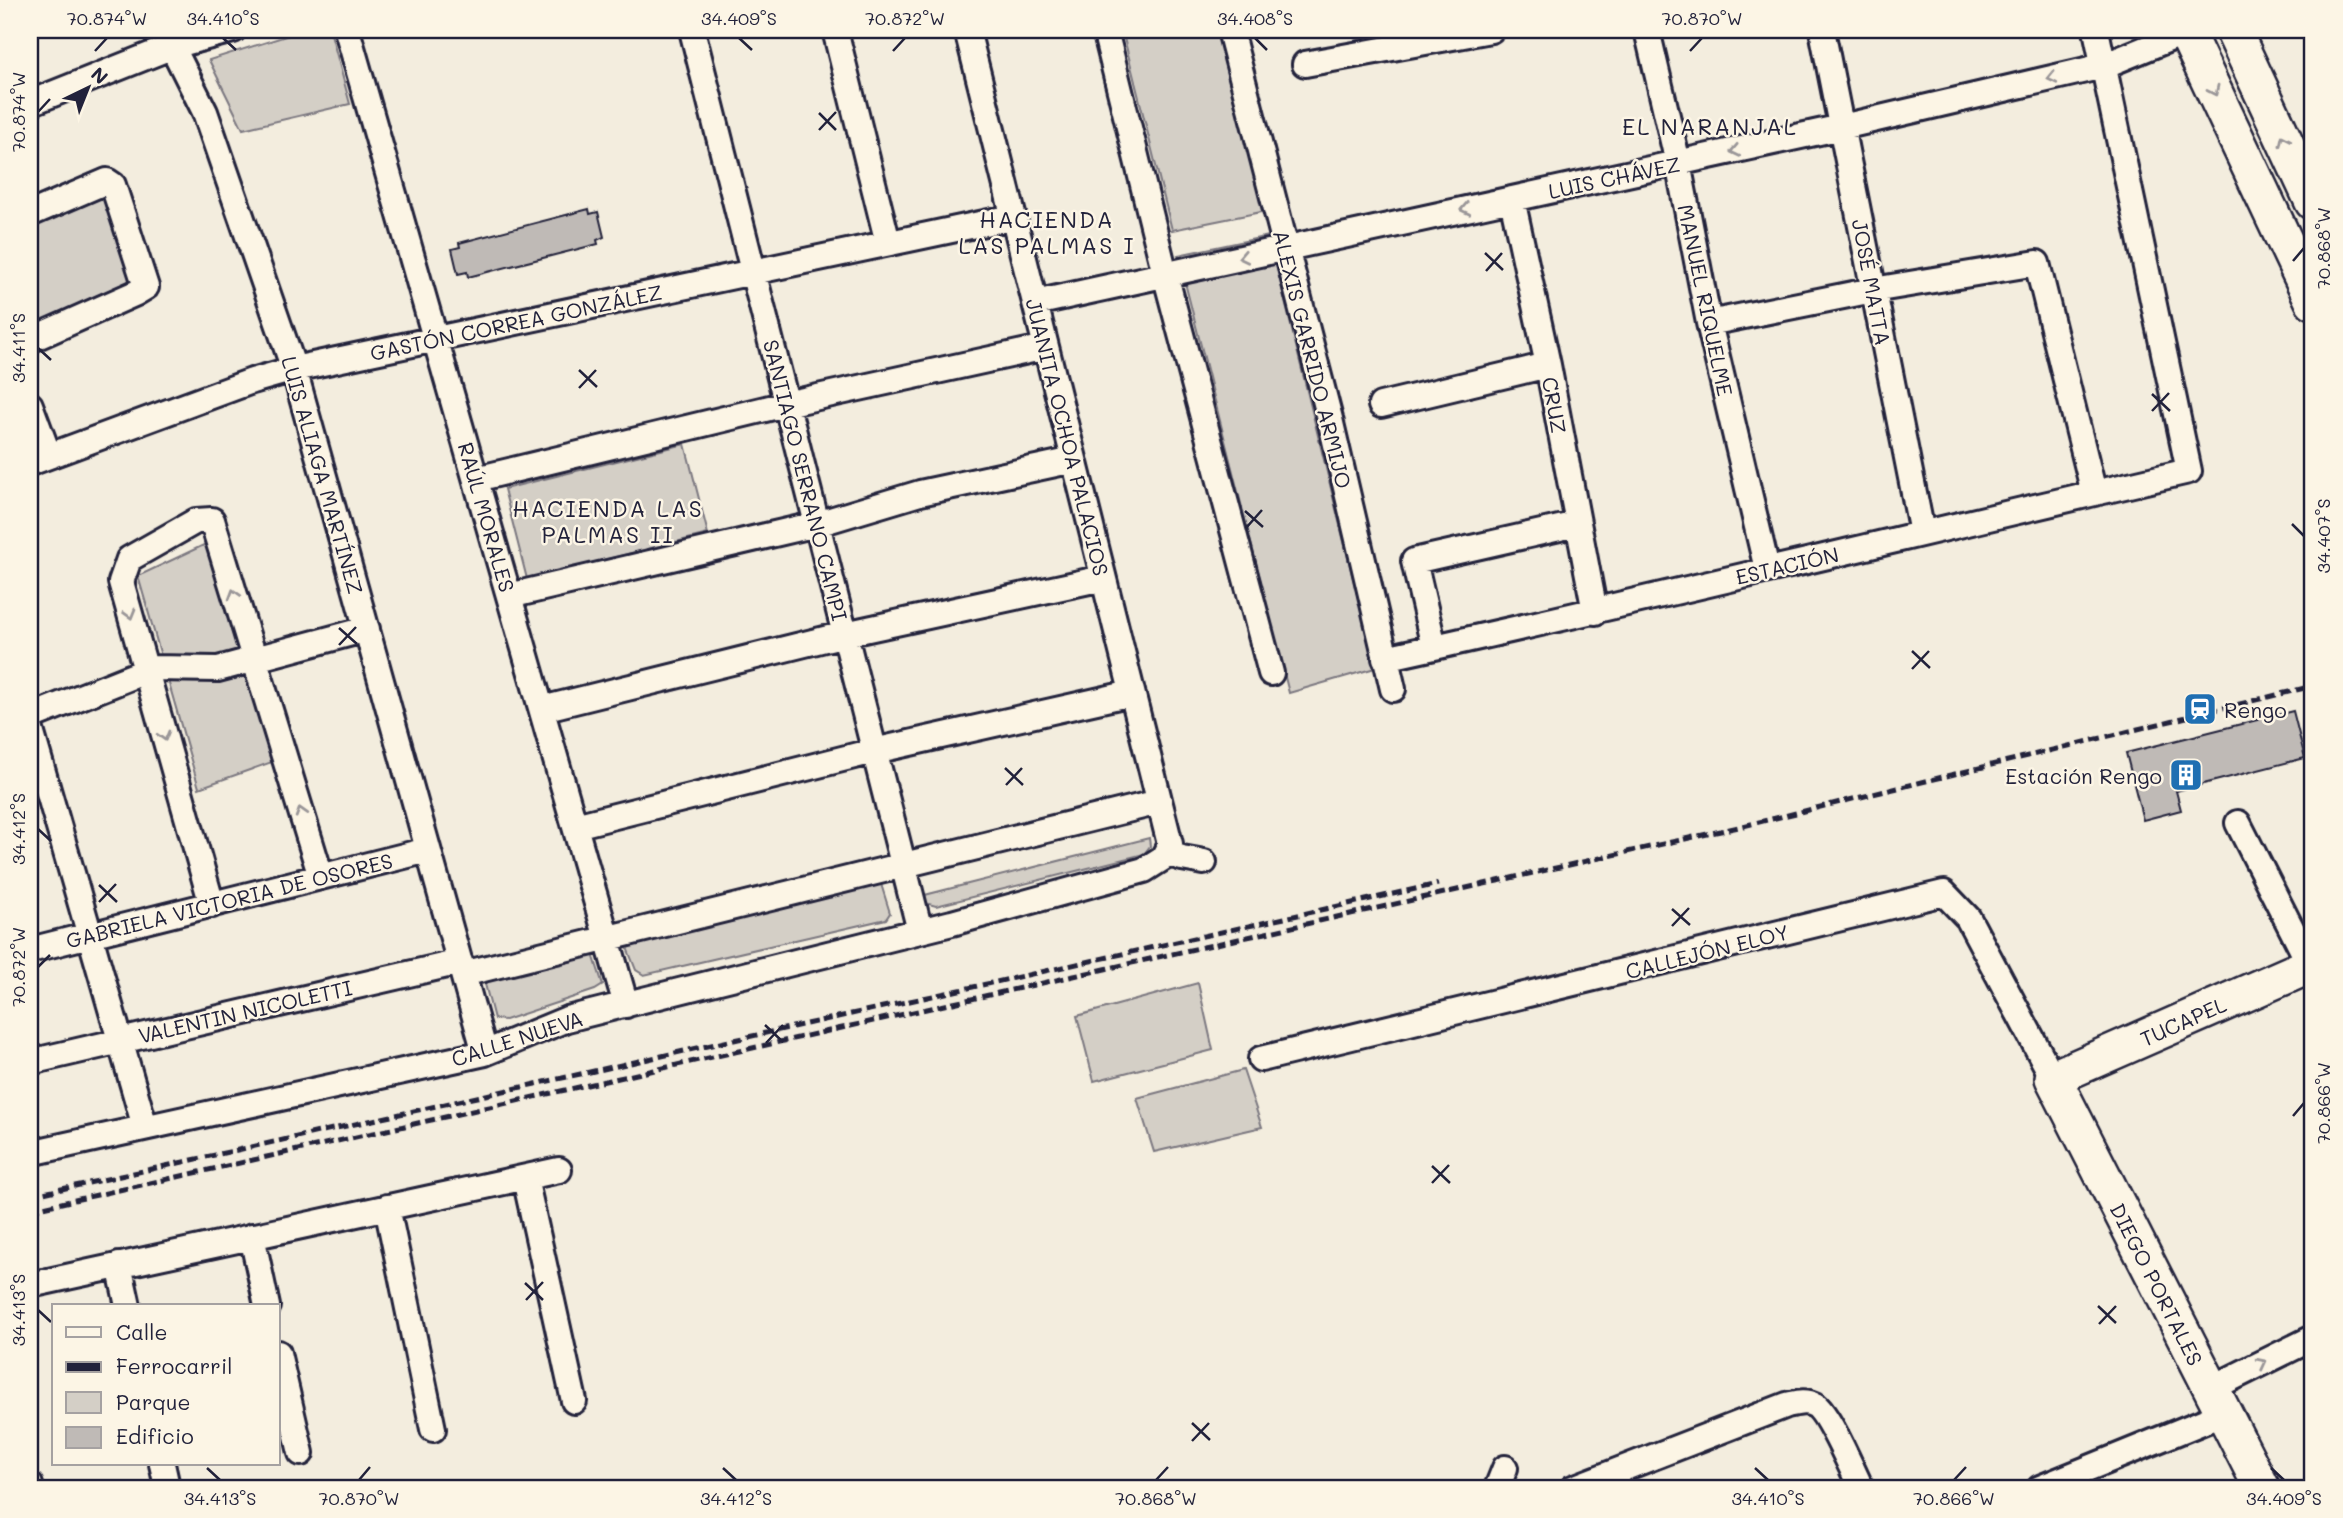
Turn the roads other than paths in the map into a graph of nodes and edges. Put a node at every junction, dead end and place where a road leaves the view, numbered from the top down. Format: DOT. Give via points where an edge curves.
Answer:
graph roads {
  1 [pos="233,30"];
  2 [pos="347,30"];
  3 [pos="692,30"];
  4 [pos="835,30"];
  5 [pos="967,30"];
  6 [pos="1105,30"];
  7 [pos="1230,30"];
  8 [pos="1647,30"];
  9 [pos="1822,30"];
  10 [pos="2096,30"];
  11 [pos="2187,30"];
  12 [pos="2233,30"];
  13 [pos="1480,31"];
  14 [pos="169,38"];
  15 [pos="1306,64"];
  16 [pos="2103,66"];
  17 [pos="30,103"];
  18 [pos="1842,127"];
  19 [pos="1678,163"];
  20 [pos="1512,199"];
  21 [pos="2313,202"];
  22 [pos="30,214"];
  23 [pos="1013,217"];
  24 [pos="888,243"];
  25 [pos="1285,248"];
  26 [pos="753,272"];
  27 [pos="1166,274"];
  28 [pos="1873,290"];
  29 [pos="2313,301"];
  30 [pos="1035,303"];
  31 [pos="1709,323"];
  32 [pos="436,339"];
  33 [pos="30,340"];
  34 [pos="1046,347"];
  35 [pos="1548,365"];
  36 [pos="294,369"];
  37 [pos="786,404"];
  38 [pos="30,405"];
  39 [pos="1381,405"];
  40 [pos="40,459"];
  41 [pos="1074,460"];
  42 [pos="475,479"];
  43 [pos="2094,493"];
  44 [pos="817,524"];
  45 [pos="1577,524"];
  46 [pos="1922,533"];
  47 [pos="1767,569"];
  48 [pos="1103,578"];
  49 [pos="509,596"];
  50 [pos="1595,612"];
  51 [pos="367,629"];
  52 [pos="845,634"];
  53 [pos="1434,648"];
  54 [pos="1385,658"];
  55 [pos="254,660"];
  56 [pos="146,670"];
  57 [pos="1270,673"];
  58 [pos="1393,689"];
  59 [pos="1132,693"];
  60 [pos="542,709"];
  61 [pos="30,717"];
  62 [pos="30,727"];
  63 [pos="874,751"];
  64 [pos="1159,802"];
  65 [pos="2238,823"];
  66 [pos="575,826"];
  67 [pos="1168,848"];
  68 [pos="428,850"];
  69 [pos="1204,862"];
  70 [pos="903,866"];
  71 [pos="321,877"];
  72 [pos="212,905"];
  73 [pos="920,931"];
  74 [pos="91,936"];
  75 [pos="607,939"];
  76 [pos="30,950"];
  77 [pos="2312,967"];
  78 [pos="462,968"];
  79 [pos="626,1005"];
  80 [pos="120,1040"];
  81 [pos="485,1053"];
  82 [pos="1261,1059"];
  83 [pos="30,1062"];
  84 [pos="2053,1078"];
  85 [pos="145,1126"];
  86 [pos="30,1153"];
  87 [pos="559,1170"];
  88 [pos="525,1178"];
  89 [pos="387,1207"];
  90 [pos="251,1236"];
  91 [pos="119,1265"];
  92 [pos="30,1284"];
  93 [pos="128,1304"];
  94 [pos="267,1304"];
  95 [pos="2313,1338"];
  96 [pos="280,1362"];
  97 [pos="574,1401"];
  98 [pos="2216,1402"];
  99 [pos="433,1429"];
  100 [pos="301,1453"];
  101 [pos="1573,1488"];
  102 [pos="1861,1488"];
  103 [pos="2040,1488"];
  104 [pos="2262,1488"];
  1 -- 14 [label="street"];
  2 -- 32 [label="street, RAÚL MORALES"];
  3 -- 26 [label="street, SANTIAGO SERRANO CAMPI"];
  4 -- 24 [label="street"];
  5 -- 23 [label="street, JUANITA OCHOA PALACIOS"];
  6 -- 27 [label="street"];
  7 -- 25 [label="street, ALEXIS GARRIDO ARMIJO"];
  8 -- 19 [label="street, MANUEL RIQUELME"];
  9 -- 18 [label="street, JOSÉ MATTA"];
  10 -- 16 [label="street"];
  11 -- 16 [label="street, LUIS CHÁVEZ"];
  11 -- 29 [label="street, one-way"];
  21 -- 12 [label="street, one-way"];
  13 -- 15 [label="street"];
  14 -- 17 [label="street"];
  14 -- 36 [label="street, LUIS ALIAGA MARTÍNEZ" via="205,112"];
  16 -- 18 [label="street, LUIS CHÁVEZ, one-way"];
  16 -- 43 [label="street, ESTACIÓN" via="2189,471"];
  18 -- 19 [label="street, LUIS CHÁVEZ, one-way"];
  18 -- 28 [label="street, JOSÉ MATTA"];
  19 -- 20 [label="street, LUIS CHÁVEZ"];
  19 -- 31 [label="street, MANUEL RIQUELME"];
  20 -- 25 [label="street, LUIS CHÁVEZ, one-way"];
  20 -- 35 [label="street, CRUZ"];
  22 -- 33 [label="street" via="107,181 113,185 146,287"];
  23 -- 24 [label="street, GASTÓN CORREA GONZÁLEZ"];
  23 -- 30 [label="street, JUANITA OCHOA PALACIOS"];
  24 -- 26 [label="street, GASTÓN CORREA GONZÁLEZ"];
  25 -- 27 [label="street, LUIS CHÁVEZ, one-way"];
  25 -- 54 [label="street, ALEXIS GARRIDO ARMIJO"];
  26 -- 32 [label="street, GASTÓN CORREA GONZÁLEZ"];
  26 -- 37 [label="street, SANTIAGO SERRANO CAMPI"];
  27 -- 30 [label="street, LUIS CHÁVEZ"];
  27 -- 57 [label="street"];
  28 -- 31 [label="street"];
  28 -- 43 [label="street" via="2037,263"];
  28 -- 46 [label="street, JOSÉ MATTA"];
  30 -- 34 [label="street, JUANITA OCHOA PALACIOS"];
  31 -- 47 [label="street, MANUEL RIQUELME"];
  32 -- 36 [label="street, GASTÓN CORREA GONZÁLEZ"];
  32 -- 42 [label="street, RAÚL MORALES"];
  34 -- 37 [label="street"];
  34 -- 41 [label="street, JUANITA OCHOA PALACIOS"];
  35 -- 39 [label="street"];
  35 -- 45 [label="street, CRUZ"];
  36 -- 40 [label="street, GASTÓN CORREA GONZÁLEZ"];
  36 -- 51 [label="street, LUIS ALIAGA MARTÍNEZ"];
  37 -- 42 [label="street"];
  37 -- 44 [label="street, SANTIAGO SERRANO CAMPI"];
  38 -- 40 [label="street"];
  41 -- 44 [label="street" via="920,493"];
  41 -- 48 [label="street, JUANITA OCHOA PALACIOS"];
  42 -- 49 [label="street, RAÚL MORALES"];
  43 -- 46 [label="street, ESTACIÓN"];
  44 -- 49 [label="street"];
  44 -- 52 [label="street, SANTIAGO SERRANO CAMPI"];
  45 -- 50 [label="street, CRUZ"];
  45 -- 53 [label="street" via="1414,561"];
  46 -- 47 [label="street, ESTACIÓN"];
  47 -- 50 [label="street, ESTACIÓN"];
  48 -- 52 [label="street"];
  48 -- 59 [label="street, JUANITA OCHOA PALACIOS"];
  49 -- 60 [label="street, RAÚL MORALES"];
  50 -- 53 [label="street, ESTACIÓN"];
  51 -- 55 [label="street"];
  51 -- 68 [label="street, LUIS ALIAGA MARTÍNEZ"];
  52 -- 60 [label="street"];
  52 -- 63 [label="street, SANTIAGO SERRANO CAMPI"];
  53 -- 54 [label="street, ESTACIÓN"];
  54 -- 58 [label="street, ALEXIS GARRIDO ARMIJO"];
  55 -- 56 [label="street" via="218,669"];
  55 -- 56 [label="street, one-way" via="212,520 196,521 130,559 121,582"];
  71 -- 55 [label="street, one-way"];
  56 -- 61 [label="street"];
  56 -- 72 [label="street, one-way"];
  59 -- 63 [label="street"];
  59 -- 64 [label="street, JUANITA OCHOA PALACIOS"];
  60 -- 66 [label="street, RAÚL MORALES"];
  62 -- 74 [label="street"];
  63 -- 66 [label="street"];
  63 -- 70 [label="street, SANTIAGO SERRANO CAMPI"];
  64 -- 67 [label="street, JUANITA OCHOA PALACIOS"];
  64 -- 70 [label="street, VALENTIN NICOLETTI"];
  65 -- 77 [label="street"];
  66 -- 75 [label="street, RAÚL MORALES"];
  67 -- 69 [label="street" via="1182,859"];
  67 -- 73 [label="street, CALLE NUEVA" via="1163,858 1144,870"];
  68 -- 71 [label="street, GABRIELA VICTORIA DE OSORES"];
  68 -- 78 [label="street, LUIS ALIAGA MARTÍNEZ"];
  70 -- 73 [label="street, SANTIAGO SERRANO CAMPI"];
  70 -- 75 [label="street, VALENTIN NICOLETTI"];
  71 -- 72 [label="street, GABRIELA VICTORIA DE OSORES"];
  72 -- 74 [label="street, GABRIELA VICTORIA DE OSORES"];
  73 -- 79 [label="street, CALLE NUEVA"];
  74 -- 76 [label="street, GABRIELA VICTORIA DE OSORES"];
  74 -- 80 [label="street"];
  75 -- 78 [label="street, VALENTIN NICOLETTI"];
  75 -- 79 [label="street, RAÚL MORALES"];
  77 -- 84 [label="street, TUCAPEL"];
  78 -- 80 [label="street, VALENTIN NICOLETTI"];
  78 -- 81 [label="street, LUIS ALIAGA MARTÍNEZ"];
  79 -- 81 [label="street, CALLE NUEVA" via="567,1019"];
  80 -- 83 [label="street, VALENTIN NICOLETTI"];
  80 -- 85 [label="street"];
  81 -- 85 [label="street, CALLE NUEVA"];
  82 -- 84 [label="street, CALLEJÓN ELOY" via="1944,893 1968,918"];
  84 -- 98 [label="street, DIEGO PORTALES"];
  85 -- 86 [label="street, CALLE NUEVA"];
  87 -- 88 [label="street"];
  88 -- 89 [label="street"];
  88 -- 97 [label="street"];
  89 -- 90 [label="street"];
  89 -- 99 [label="street"];
  90 -- 91 [label="street"];
  90 -- 94 [label="street"];
  91 -- 92 [label="street"];
  91 -- 93 [label="street"];
  98 -- 95 [label="street, one-way"];
  96 -- 100 [label="street"];
  98 -- 103 [label="street"];
  98 -- 104 [label="street, DIEGO PORTALES"];
  101 -- 102 [label="street" via="1805,1401 1818,1406"];
}
